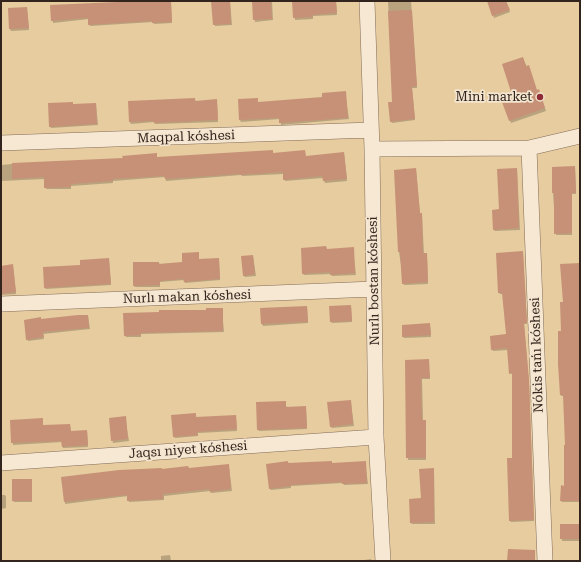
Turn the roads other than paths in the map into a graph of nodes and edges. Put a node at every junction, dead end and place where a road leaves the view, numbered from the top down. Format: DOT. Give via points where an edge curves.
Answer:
graph roads {
  1 [pos="367,1"];
  2 [pos="371,130"];
  3 [pos="580,136"];
  4 [pos="1,143"];
  5 [pos="528,148"];
  6 [pos="372,149"];
  7 [pos="374,289"];
  8 [pos="1,304"];
  9 [pos="376,437"];
  10 [pos="1,463"];
  11 [pos="383,561"];
  12 [pos="545,561"];
  1 -- 2 [label="street, Nurlı bostan kóshesi"];
  2 -- 4 [label="street, Maqpal kóshesi"];
  2 -- 6 [label="street, Nurlı bostan kóshesi"];
  3 -- 5 [label="street"];
  5 -- 6 [label="street"];
  5 -- 12 [label="street, Nókis tańı kóshesi"];
  6 -- 7 [label="street, Nurlı bostan kóshesi"];
  7 -- 8 [label="street, Nurlı makan kóshesi"];
  7 -- 9 [label="street, Nurlı bostan kóshesi"];
  9 -- 10 [label="street, Jaqsı niyet kóshesi"];
  9 -- 11 [label="street, Nurlı bostan kóshesi"];
}
